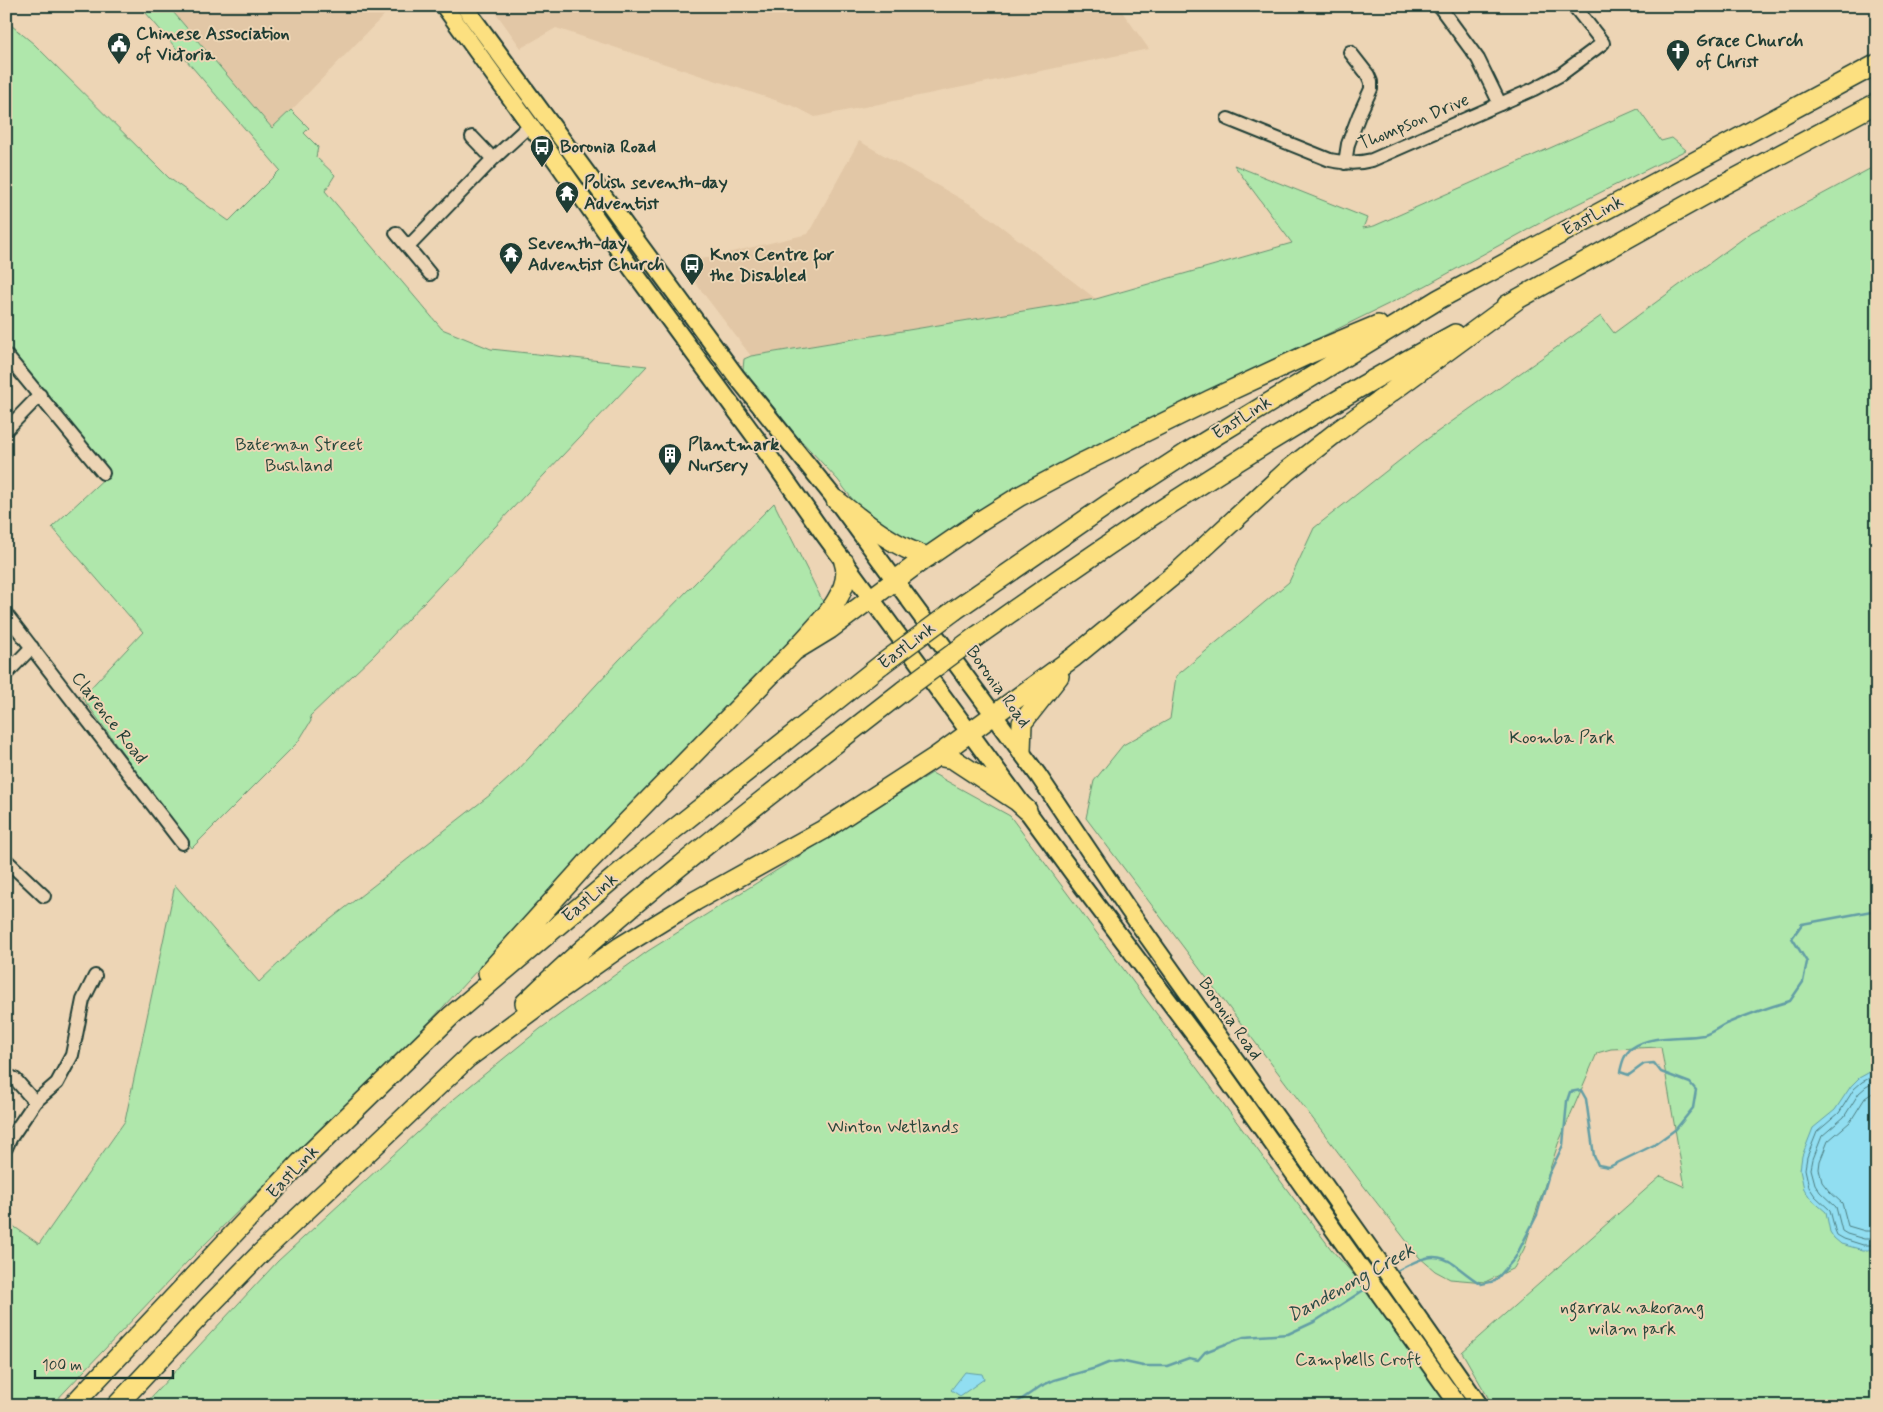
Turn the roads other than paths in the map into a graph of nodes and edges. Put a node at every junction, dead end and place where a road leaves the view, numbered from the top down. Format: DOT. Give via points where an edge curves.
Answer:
graph roads {
  1 [pos="444,6"];
  2 [pos="464,6"];
  3 [pos="1439,6"];
  4 [pos="1574,6"];
  5 [pos="1350,52"];
  6 [pos="1877,64"];
  7 [pos="1877,103"];
  8 [pos="1500,104"];
  9 [pos="1228,119"];
  10 [pos="530,125"];
  11 [pos="472,137"];
  12 [pos="494,159"];
  13 [pos="1345,163"];
  14 [pos="396,233"];
  15 [pos="408,248"];
  16 [pos="642,248"];
  17 [pos="632,269"];
  18 [pos="430,274"];
  19 [pos="1439,299"];
  20 [pos="1518,299"];
  21 [pos="6,355"];
  22 [pos="726,362"];
  23 [pos="709,374"];
  24 [pos="40,395"];
  25 [pos="779,429"];
  26 [pos="6,430"];
  27 [pos="777,467"];
  28 [pos="103,472"];
  29 [pos="836,500"];
  30 [pos="928,557"];
  31 [pos="844,562"];
  32 [pos="896,580"];
  33 [pos="871,598"];
  34 [pos="6,614"];
  35 [pos="32,647"];
  36 [pos="794,651"];
  37 [pos="1074,657"];
  38 [pos="6,674"];
  39 [pos="994,715"];
  40 [pos="970,733"];
  41 [pos="1021,751"];
  42 [pos="937,756"];
  43 [pos="1027,810"];
  44 [pos="182,843"];
  45 [pos="6,860"];
  46 [pos="44,896"];
  47 [pos="95,976"];
  48 [pos="452,1016"];
  49 [pos="1226,1048"];
  50 [pos="469,1057"];
  51 [pos="1211,1057"];
  52 [pos="6,1075"];
  53 [pos="35,1102"];
  54 [pos="6,1148"];
  55 [pos="72,1406"];
  56 [pos="116,1406"];
  57 [pos="1459,1406"];
  58 [pos="1480,1406"];
  1 -- 10 [label="main road, Boronia Road"];
  2 -- 16 [label="main road, Boronia Road"];
  3 -- 8 [label="street" via="1478,59"];
  4 -- 8 [label="street, Thompson Drive" via="1603,43 1555,78"];
  5 -- 13 [label="street" via="1368,75 1372,90 1348,144"];
  6 -- 19 [label="highway, EastLink"];
  7 -- 20 [label="highway, EastLink"];
  8 -- 13 [label="street, Thompson Drive" via="1372,160 1359,164"];
  9 -- 13 [label="street, Thompson Drive"];
  10 -- 12 [label="street"];
  10 -- 17 [label="main road, Boronia Road"];
  11 -- 12 [label="street"];
  12 -- 15 [label="street"];
  14 -- 15 [label="street"];
  15 -- 18 [label="street"];
  16 -- 17 [label="main road"];
  16 -- 22 [label="main road, Boronia Road"];
  17 -- 23 [label="main road, Boronia Road"];
  19 -- 30 [label="highway" via="1311,353 1084,462 1012,501"];
  19 -- 48 [label="highway, EastLink, bridge" via="1198,446 956,610 882,664 629,865"];
  20 -- 37 [label="highway" via="1287,471 1181,569"];
  20 -- 50 [label="highway, EastLink, bridge" via="1376,376 1239,460 977,636 680,866 566,964"];
  21 -- 24 [label="street"];
  22 -- 23 [label="main road"];
  22 -- 25 [label="main road, Boronia Road"];
  23 -- 27 [label="main road, Boronia Road"];
  24 -- 26 [label="street"];
  24 -- 28 [label="street"];
  25 -- 27 [label="main road" via="784,457"];
  25 -- 29 [label="main road, Boronia Road"];
  27 -- 31 [label="main road, Boronia Road"];
  29 -- 30 [label="highway" via="911,552"];
  29 -- 32 [label="main road, Boronia Road"];
  30 -- 32 [label="highway"];
  31 -- 33 [label="main road, Boronia Road"];
  31 -- 36 [label="highway" via="847,577 843,590"];
  32 -- 33 [label="highway"];
  32 -- 39 [label="main road, Boronia Road"];
  33 -- 36 [label="highway"];
  33 -- 40 [label="main road, Boronia Road"];
  34 -- 35 [label="street, Clarence Road"];
  35 -- 38 [label="street"];
  35 -- 44 [label="street, Clarence Road"];
  36 -- 48 [label="highway" via="586,864"];
  37 -- 39 [label="highway"];
  37 -- 41 [label="highway" via="1022,723"];
  39 -- 40 [label="highway"];
  39 -- 41 [label="main road, Boronia Road"];
  40 -- 42 [label="highway"];
  40 -- 43 [label="main road, Boronia Road"];
  41 -- 49 [label="main road, Boronia Road"];
  42 -- 43 [label="highway" via="953,759"];
  42 -- 50 [label="highway" via="823,830 620,947"];
  43 -- 51 [label="main road, Boronia Road"];
  45 -- 46 [label="street"];
  47 -- 53 [label="street" via="84,1000 72,1055 57,1083"];
  48 -- 55 [label="highway, EastLink" via="300,1163"];
  49 -- 51 [label="main road"];
  49 -- 58 [label="main road, Boronia Road"];
  50 -- 56 [label="highway, EastLink" via="261,1253"];
  51 -- 57 [label="main road, Boronia Road"];
  52 -- 53 [label="street" via="15,1079"];
  53 -- 54 [label="street"];
}
